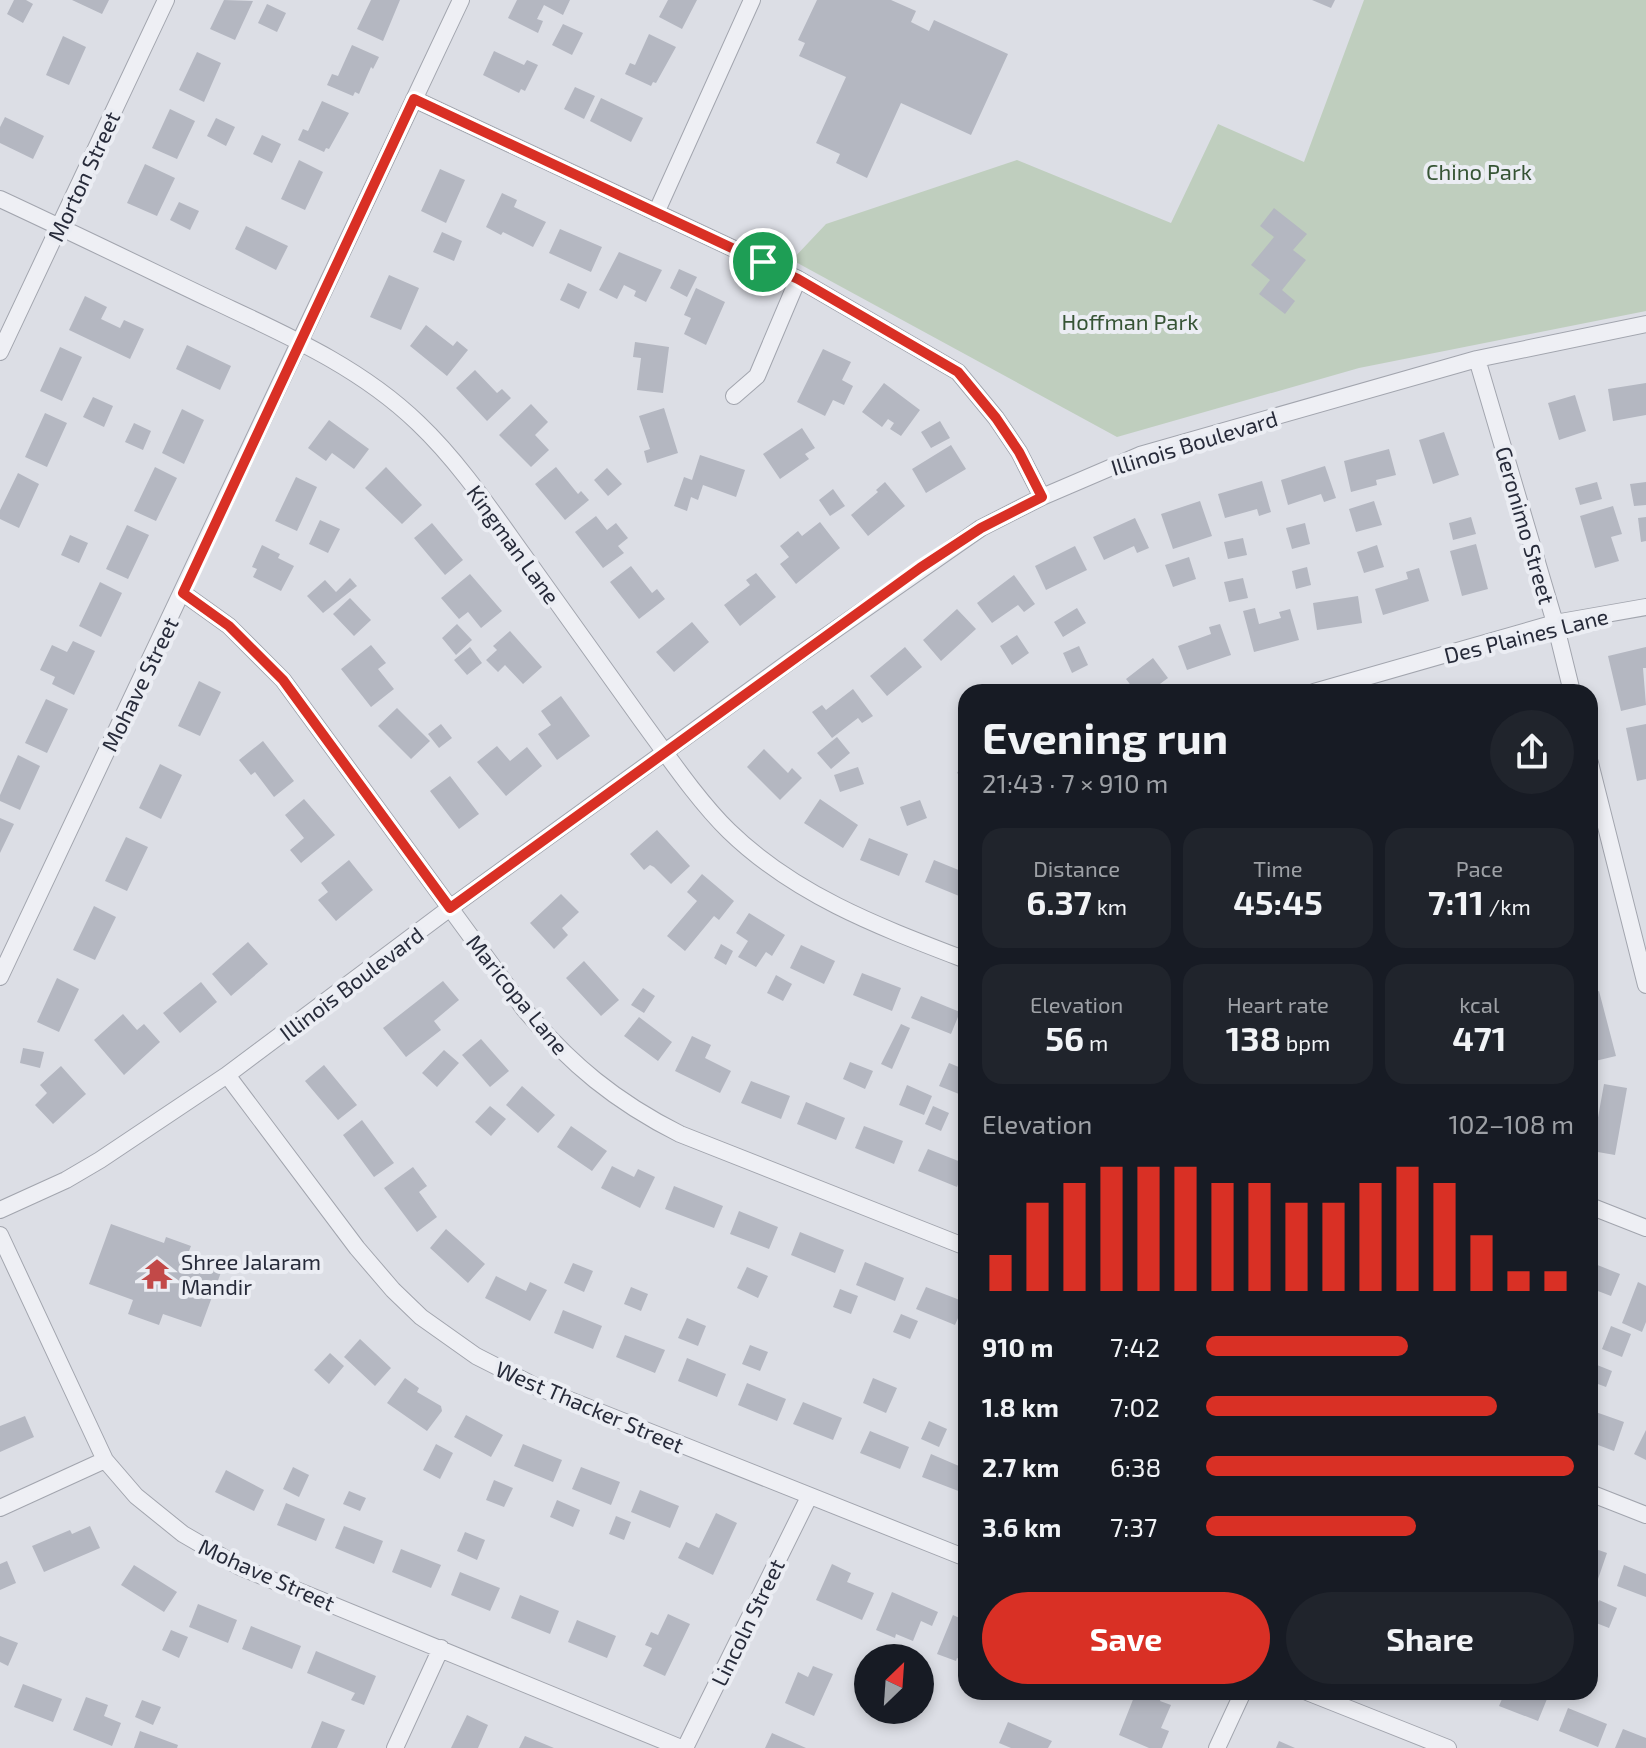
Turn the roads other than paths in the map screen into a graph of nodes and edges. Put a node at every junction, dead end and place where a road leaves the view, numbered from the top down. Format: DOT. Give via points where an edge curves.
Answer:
graph roads {
  1 [pos="166,0"];
  2 [pos="461,0"];
  3 [pos="752,0"];
  4 [pos="414,99"];
  5 [pos="0,199"];
  6 [pos="656,213"];
  7 [pos="59,227"];
  8 [pos="798,279"];
  9 [pos="1646,324"];
  10 [pos="300,342"];
  11 [pos="0,352"];
  12 [pos="1477,359"];
  13 [pos="734,396"];
  14 [pos="1042,497"];
  15 [pos="183,593"];
  16 [pos="1646,607"];
  17 [pos="1555,623"];
  18 [pos="1342,684"];
  19 [pos="1570,684"];
  20 [pos="664,752"];
  21 [pos="1598,795"];
  22 [pos="450,908"];
  23 [pos="958,957"];
  24 [pos="0,977"];
  25 [pos="1646,985"];
  26 [pos="227,1075"];
  27 [pos="1598,1209"];
  28 [pos="0,1210"];
  29 [pos="1646,1228"];
  30 [pos="0,1235"];
  31 [pos="958,1244"];
  32 [pos="105,1460"];
  33 [pos="1598,1496"];
  34 [pos="809,1497"];
  35 [pos="0,1508"];
  36 [pos="1646,1515"];
  37 [pos="958,1555"];
  38 [pos="441,1648"];
  39 [pos="1239,1700"];
  40 [pos="1327,1700"];
  41 [pos="395,1748"];
  42 [pos="683,1748"];
  43 [pos="1217,1748"];
  44 [pos="1448,1748"];
  1 -- 7 [label="street, Morton Street"];
  2 -- 4 [label="street, Mohave Street"];
  3 -- 6 [label="street"];
  4 -- 6 [label="street"];
  4 -- 10 [label="street, Mohave Street"];
  5 -- 7 [label="street, Kingman Lane"];
  6 -- 8 [label="street"];
  7 -- 10 [label="street, Kingman Lane"];
  7 -- 11 [label="street, Morton Street"];
  8 -- 13 [label="street" via="757,376"];
  8 -- 14 [label="street" via="958,372 1011,441"];
  9 -- 12 [label="street, Illinois Boulevard"];
  10 -- 15 [label="street, Mohave Street"];
  10 -- 20 [label="street, Kingman Lane" via="368,382 444,450"];
  12 -- 14 [label="street, Illinois Boulevard" via="1140,455"];
  12 -- 17 [label="street, Geronimo Street"];
  14 -- 20 [label="street, Illinois Boulevard" via="920,568"];
  15 -- 22 [label="street, Maricopa Lane" via="229,626 283,680"];
  15 -- 24 [label="street, Mohave Street"];
  16 -- 17 [label="street, Des Plaines Lane"];
  17 -- 18 [label="street, Des Plaines Lane"];
  17 -- 19 [label="street, Geronimo Street"];
  20 -- 22 [label="street, Illinois Boulevard"];
  20 -- 23 [label="street, Kingman Lane" via="728,830 794,883 856,917"];
  21 -- 25 [label="street"];
  22 -- 26 [label="street, Illinois Boulevard"];
  22 -- 31 [label="street, Maricopa Lane" via="543,1031 624,1104 680,1134"];
  26 -- 28 [label="street, Illinois Boulevard" via="100,1160"];
  26 -- 34 [label="street, West Thacker Street" via="357,1248 401,1298 450,1338 537,1387"];
  27 -- 29 [label="street"];
  30 -- 32 [label="street, Mohave Street"];
  32 -- 35 [label="street"];
  32 -- 38 [label="street, Mohave Street" via="136,1496 209,1551"];
  33 -- 36 [label="street"];
  34 -- 37 [label="street, West Thacker Street"];
  34 -- 42 [label="street, Lincoln Street"];
  38 -- 41 [label="street"];
  38 -- 42 [label="street, Mohave Street"];
  39 -- 43 [label="street"];
  40 -- 44 [label="street"];
}
